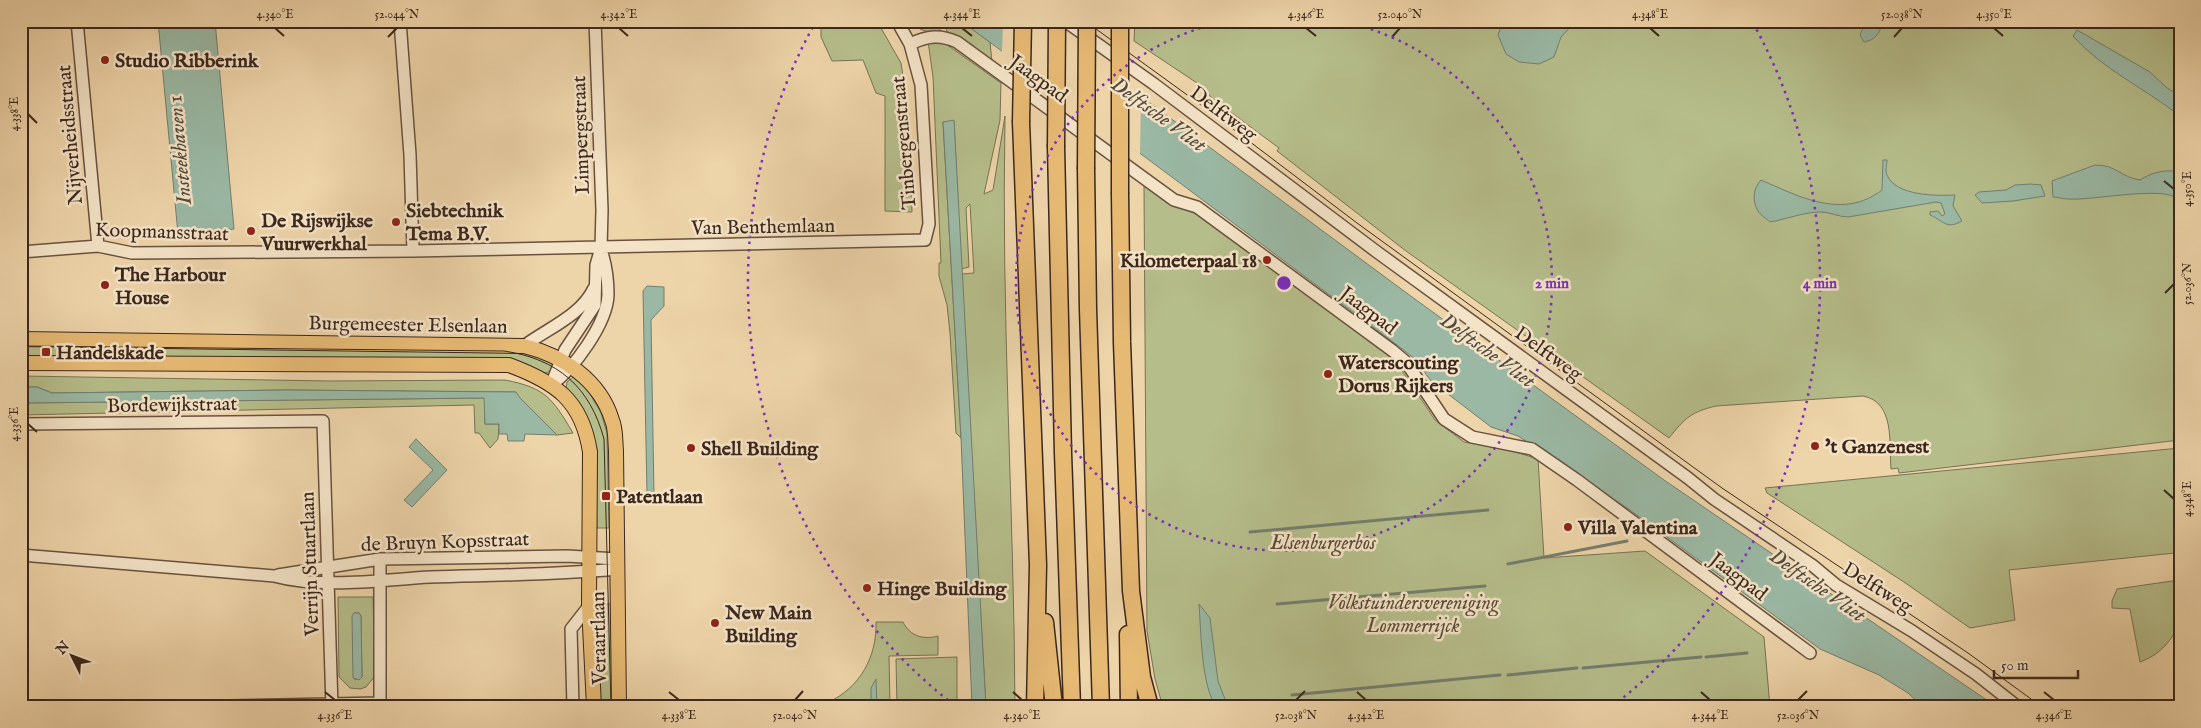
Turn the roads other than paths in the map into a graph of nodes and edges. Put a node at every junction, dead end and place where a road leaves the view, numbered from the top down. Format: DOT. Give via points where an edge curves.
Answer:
graph roads {
  1 [pos="77,21"];
  2 [pos="400,21"];
  3 [pos="595,21"];
  4 [pos="897,21"];
  5 [pos="1022,21"];
  6 [pos="1057,21"];
  7 [pos="1065,21"];
  8 [pos="1087,21"];
  9 [pos="1120,21"];
  10 [pos="910,44"];
  11 [pos="925,240"];
  12 [pos="98,246"];
  13 [pos="601,248"];
  14 [pos="413,251"];
  15 [pos="21,252"];
  16 [pos="595,287"];
  17 [pos="21,339"];
  18 [pos="524,346"];
  19 [pos="21,363"];
  20 [pos="566,363"];
  21 [pos="551,385"];
  22 [pos="324,421"];
  23 [pos="21,424"];
  24 [pos="21,555"];
  25 [pos="380,559"];
  26 [pos="589,564"];
  27 [pos="617,564"];
  28 [pos="1038,565"];
  29 [pos="328,566"];
  30 [pos="274,576"];
  31 [pos="380,580"];
  32 [pos="330,582"];
  33 [pos="1131,591"];
  34 [pos="589,606"];
  35 [pos="1810,653"];
  36 [pos="332,705"];
  37 [pos="380,705"];
  38 [pos="184,707"];
  39 [pos="573,707"];
  40 [pos="594,707"];
  41 [pos="619,707"];
  42 [pos="1035,707"];
  43 [pos="1054,707"];
  44 [pos="1072,707"];
  45 [pos="1101,707"];
  46 [pos="1129,707"];
  47 [pos="1150,707"];
  48 [pos="2018,707"];
  1 -- 12 [label="street, Nijverheidsstraat"];
  2 -- 14 [label="street"];
  3 -- 13 [label="street, Limpergstraat"];
  4 -- 10 [label="street"];
  5 -- 28 [label="highway, bridge" via="1021,122"];
  6 -- 44 [label="highway, bridge" via="1056,147"];
  7 -- 48 [label="street, Delftweg" via="1714,499 1812,565 1836,585 1976,674"];
  8 -- 45 [label="highway, bridge" via="1088,309"];
  9 -- 33 [label="highway, bridge" via="1122,342"];
  10 -- 11 [label="street, Tinbergenstraat" via="921,85 929,224"];
  10 -- 35 [label="street, Jaagpad" via="931,36 946,36 957,42 1174,200 1197,207 1393,351 1406,362 1444,419 1472,437 1532,450"];
  11 -- 13 [label="street, Van Benthemlaan"];
  12 -- 14 [label="street, Koopmansstraat" via="132,253"];
  12 -- 15 [label="street, Koopmansstraat"];
  13 -- 14 [label="street, Koopmansstraat"];
  13 -- 16 [label="street, Limpergstraat"];
  13 -- 20 [label="street, Limpergstraat" via="606,264 608,296 604,314"];
  16 -- 18 [label="street" via="588,300 576,311"];
  16 -- 20 [label="street, Limpergstraat" via="595,305"];
  17 -- 18 [label="main road, Burgemeester Elsenlaan"];
  18 -- 20 [label="main road, Burgemeester Elsenlaan"];
  19 -- 21 [label="main road, Burgemeester Elsenlaan" via="509,365 539,376"];
  20 -- 21 [label="street, Limpergstraat"];
  20 -- 27 [label="main road, Burgemeester Elsenlaan" via="596,390 613,421"];
  21 -- 26 [label="main road, Burgemeester Elsenlaan" via="570,401 587,431 590,452"];
  22 -- 23 [label="street, Bordewijkstraat"];
  22 -- 29 [label="street, Verrijn Stuartlaan"];
  24 -- 30 [label="street, de Bruyn Kopsstraat"];
  25 -- 26 [label="street, de Bruyn Kopsstraat"];
  25 -- 29 [label="street, de Bruyn Kopsstraat"];
  25 -- 31 [label="street"];
  26 -- 27 [label="street, de Bruyn Kopsstraat"];
  26 -- 31 [label="street, de Bruyn Kopsstraat" via="555,574"];
  26 -- 34 [label="main road, Veraartlaan"];
  27 -- 41 [label="main road, Veraartlaan"];
  28 -- 42 [label="highway"];
  28 -- 43 [label="highway"];
  29 -- 30 [label="street, de Bruyn Kopsstraat"];
  29 -- 32 [label="street, Verrijn Stuartlaan"];
  30 -- 32 [label="street, de Bruyn Kopsstraat"];
  31 -- 32 [label="street, de Bruyn Kopsstraat"];
  31 -- 37 [label="street"];
  32 -- 36 [label="street, Verrijn Stuartlaan"];
  33 -- 46 [label="highway" via="1127,652"];
  33 -- 47 [label="highway" via="1142,677"];
  34 -- 39 [label="street, Veraartlaan" via="572,629"];
  34 -- 40 [label="main road, Veraartlaan"];
  36 -- 37 [label="street"];
  36 -- 38 [label="street"];
}
